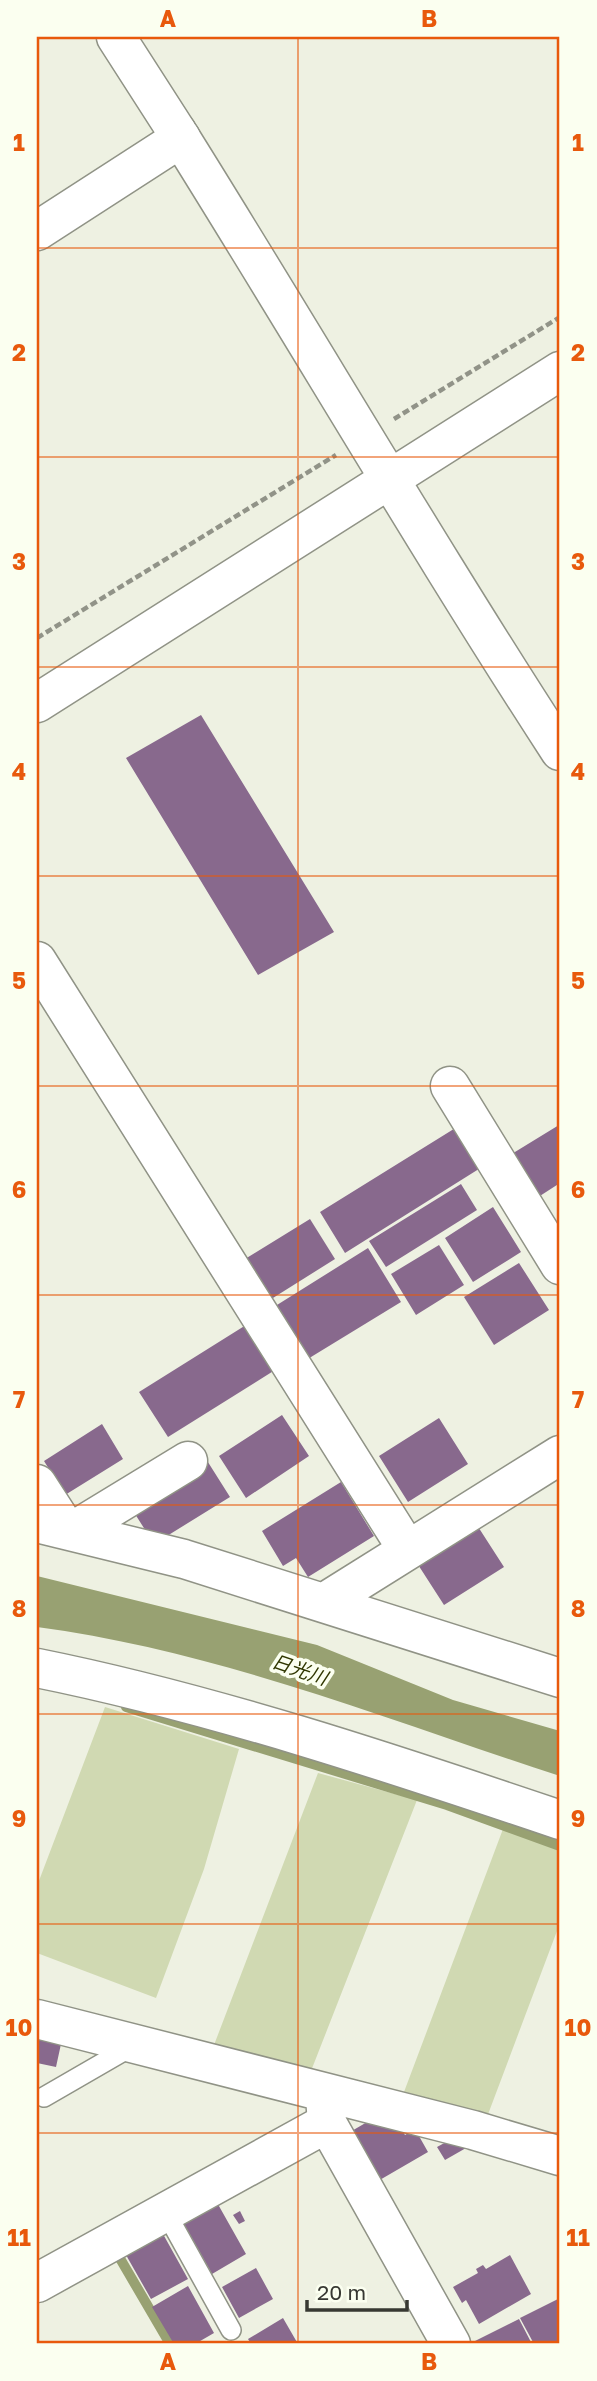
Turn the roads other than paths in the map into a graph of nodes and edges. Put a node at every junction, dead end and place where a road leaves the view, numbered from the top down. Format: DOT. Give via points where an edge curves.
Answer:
graph roads {
  1 [pos="117,37"];
  2 [pos="179,135"];
  3 [pos="37,231"];
  4 [pos="560,372"];
  5 [pos="392,479"];
  6 [pos="37,703"];
  7 [pos="560,751"];
  8 [pos="37,961"];
  9 [pos="450,1086"];
  10 [pos="555,1245"];
  11 [pos="560,1455"];
  12 [pos="188,1461"];
  13 [pos="37,1484"];
  14 [pos="59,1528"];
  15 [pos="407,1549"];
  16 [pos="325,1602"];
  17 [pos="37,1668"];
  18 [pos="560,1678"];
  19 [pos="560,1820"];
  20 [pos="37,2019"];
  21 [pos="136,2044"];
  22 [pos="44,2097"];
  23 [pos="326,2107"];
  24 [pos="560,2156"];
  25 [pos="165,2211"];
  26 [pos="37,2283"];
  27 [pos="231,2330"];
  28 [pos="451,2344"];
  1 -- 2 [label="street"];
  2 -- 3 [label="street"];
  2 -- 5 [label="street"];
  4 -- 5 [label="street"];
  5 -- 6 [label="street"];
  5 -- 7 [label="street"];
  8 -- 15 [label="street"];
  9 -- 10 [label="street"];
  11 -- 15 [label="street"];
  12 -- 14 [label="street"];
  13 -- 14 [label="street"];
  14 -- 16 [label="street" via="184,1559"];
  15 -- 16 [label="street"];
  16 -- 18 [label="street"];
  17 -- 19 [label="street" via="110,1682"];
  20 -- 21 [label="street"];
  21 -- 22 [label="lane"];
  21 -- 23 [label="street"];
  23 -- 24 [label="street"];
  23 -- 25 [label="street"];
  23 -- 28 [label="street"];
  25 -- 26 [label="street"];
  25 -- 27 [label="lane"];
}
